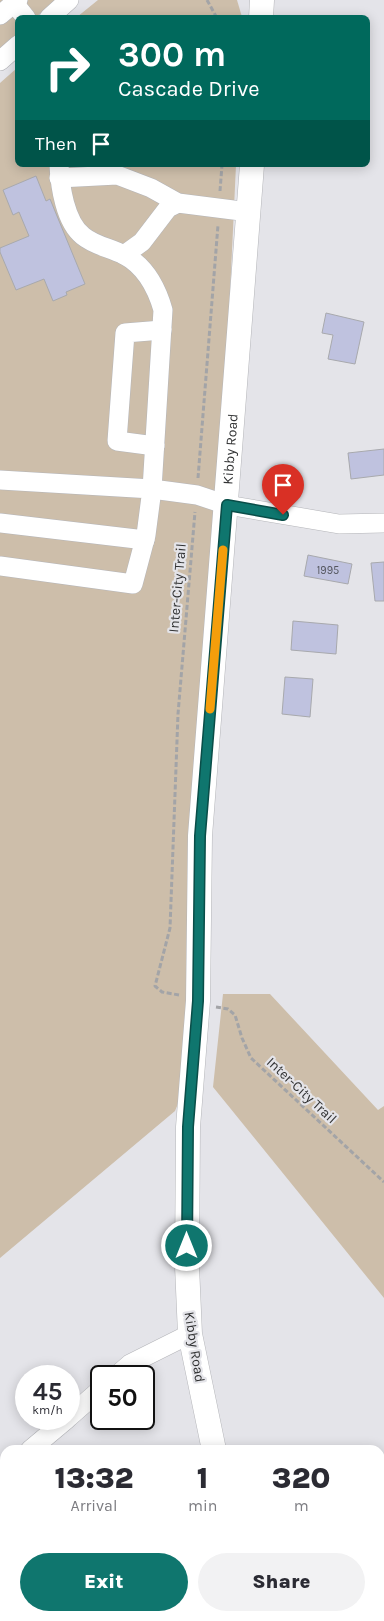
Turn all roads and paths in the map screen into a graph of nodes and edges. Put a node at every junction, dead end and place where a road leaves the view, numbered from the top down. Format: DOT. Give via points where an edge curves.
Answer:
graph roads {
  1 [pos="69,0"];
  2 [pos="207,0"];
  3 [pos="10,6"];
  4 [pos="22,15"];
  5 [pos="52,15"];
  6 [pos="215,15"];
  7 [pos="15,48"];
  8 [pos="0,60"];
  9 [pos="222,167"];
  10 [pos="252,167"];
  11 [pos="59,172"];
  12 [pos="178,203"];
  13 [pos="219,209"];
  14 [pos="249,212"];
  15 [pos="124,255"];
  16 [pos="162,330"];
  17 [pos="156,446"];
  18 [pos="0,480"];
  19 [pos="152,489"];
  20 [pos="197,495"];
  21 [pos="227,505"];
  22 [pos="0,522"];
  23 [pos="384,524"];
  24 [pos="145,540"];
  25 [pos="0,566"];
  26 [pos="177,995"];
  27 [pos="220,1007"];
  28 [pos="384,1182"];
  29 [pos="190,1334"];
  30 [pos="129,1365"];
  31 [pos="90,1399"];
  32 [pos="80,1407"];
  33 [pos="54,1430"];
  34 [pos="36,1445"];
  35 [pos="213,1445"];
  1 -- 5 [label="street"];
  2 -- 6 [label="path"];
  3 -- 4 [label="street"];
  7 -- 8 [label="street"];
  9 -- 13 [label="path, Inter-City Trail"];
  10 -- 14 [label="main road, Kibby Road"];
  11 -- 12 [label="street" via="117,175"];
  11 -- 15 [label="street" via="60,190 81,235 103,248"];
  12 -- 13 [label="street"];
  12 -- 15 [label="street" via="168,208 142,242"];
  13 -- 14 [label="street"];
  13 -- 20 [label="path, Inter-City Trail"];
  14 -- 21 [label="main road, Kibby Road"];
  15 -- 16 [label="street" via="144,271 158,292 163,310"];
  16 -- 17 [label="street"];
  16 -- 17 [label="street" via="125,332 117,442"];
  17 -- 19 [label="street"];
  18 -- 19 [label="street"];
  19 -- 20 [label="street"];
  19 -- 24 [label="street"];
  20 -- 21 [label="street"];
  20 -- 26 [label="path, Inter-City Trail" via="178,714 170,928 155,986 162,992"];
  21 -- 23 [label="street" via="339,524"];
  21 -- 29 [label="main road, Kibby Road" via="200,836 198,1001 188,1127 186,1266"];
  22 -- 24 [label="street"];
  24 -- 25 [label="street" via="133,584"];
  27 -- 28 [label="path, Inter-City Trail" via="235,1015 251,1058"];
  29 -- 30 [label="street"];
  29 -- 35 [label="main road, Kibby Road"];
  31 -- 32 [label="street"];
  33 -- 34 [label="street"];
}
